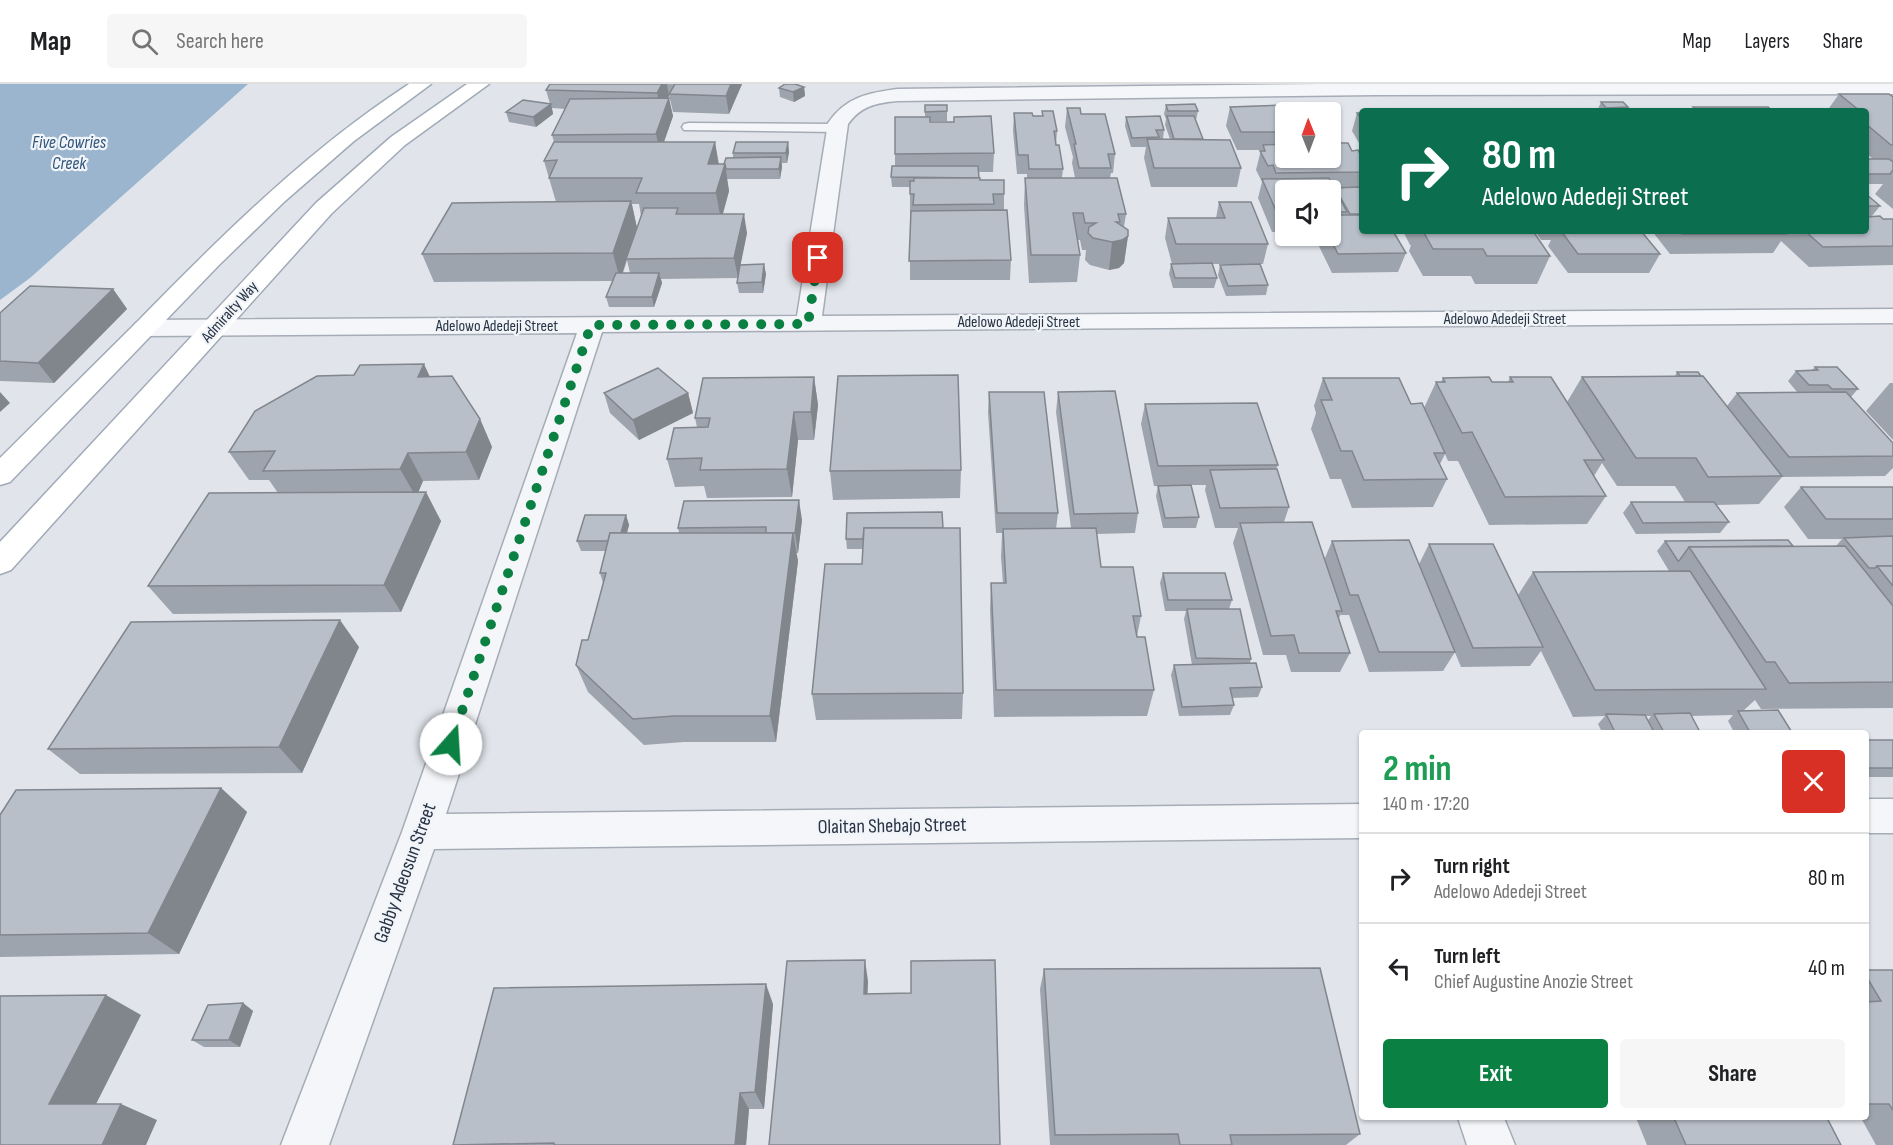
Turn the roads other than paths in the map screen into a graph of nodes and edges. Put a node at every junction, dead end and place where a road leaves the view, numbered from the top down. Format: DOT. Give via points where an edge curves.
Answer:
graph roads {
  1 [pos="422,84"];
  2 [pos="480,84"];
  3 [pos="1374,86"];
  4 [pos="1893,88"];
  5 [pos="986,89"];
  6 [pos="689,126"];
  7 [pos="837,128"];
  8 [pos="1893,316"];
  9 [pos="808,324"];
  10 [pos="591,325"];
  11 [pos="145,328"];
  12 [pos="216,328"];
  13 [pos="0,475"];
  14 [pos="0,562"];
  15 [pos="1869,816"];
  16 [pos="1893,816"];
  17 [pos="1359,821"];
  18 [pos="421,832"];
  19 [pos="1482,1120"];
  20 [pos="305,1145"];
  21 [pos="1491,1145"];
  1 -- 11 [label="main road" via="349,133 296,177"];
  2 -- 12 [label="main road, Admiralty Way" via="408,131 370,163"];
  3 -- 4 [label="street"];
  3 -- 5 [label="street"];
  5 -- 7 [label="street" via="864,99 849,108"];
  6 -- 7 [label="lane"];
  7 -- 9 [label="street"];
  8 -- 9 [label="street, Adelowo Adedeji Street"];
  9 -- 10 [label="street, Adelowo Adedeji Street"];
  10 -- 12 [label="street, Adelowo Adedeji Street"];
  10 -- 18 [label="street, Gabby Adeosun Street"];
  11 -- 12 [label="street, Adelowo Adedeji Street"];
  11 -- 13 [label="main road"];
  12 -- 14 [label="main road, Admiralty Way"];
  15 -- 16 [label="street"];
  17 -- 18 [label="street, Olaitan Shebajo Street"];
  18 -- 20 [label="street, Gabby Adeosun Street"];
  19 -- 21 [label="street"];
}
